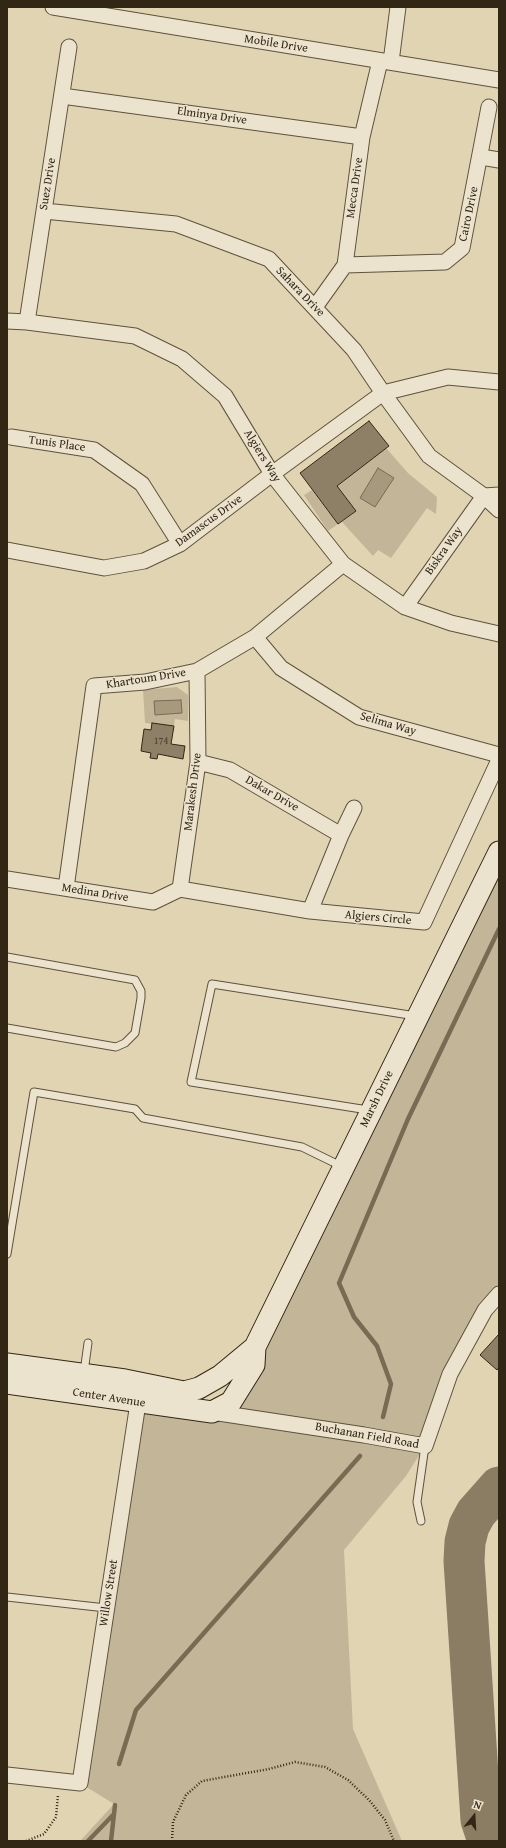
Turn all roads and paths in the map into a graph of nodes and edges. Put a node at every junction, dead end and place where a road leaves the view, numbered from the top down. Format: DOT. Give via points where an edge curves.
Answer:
graph roads {
  1 [pos="53,7"];
  2 [pos="398,7"];
  3 [pos="69,47"];
  4 [pos="385,62"];
  5 [pos="499,80"];
  6 [pos="62,96"];
  7 [pos="489,107"];
  8 [pos="362,136"];
  9 [pos="481,157"];
  10 [pos="499,160"];
  11 [pos="44,211"];
  12 [pos="345,266"];
  13 [pos="315,307"];
  14 [pos="7,321"];
  15 [pos="27,322"];
  16 [pos="499,382"];
  17 [pos="383,393"];
  18 [pos="11,437"];
  19 [pos="272,474"];
  20 [pos="499,495"];
  21 [pos="484,496"];
  22 [pos="499,510"];
  23 [pos="180,544"];
  24 [pos="7,550"];
  25 [pos="343,564"];
  26 [pos="405,607"];
  27 [pos="499,634"];
  28 [pos="254,637"];
  29 [pos="197,671"];
  30 [pos="499,755"];
  31 [pos="499,760"];
  32 [pos="198,762"];
  33 [pos="354,808"];
  34 [pos="342,835"];
  35 [pos="499,852"];
  36 [pos="7,879"];
  37 [pos="66,888"];
  38 [pos="180,889"];
  39 [pos="310,911"];
  40 [pos="7,957"];
  41 [pos="418,1016"];
  42 [pos="7,1028"];
  43 [pos="371,1111"];
  44 [pos="343,1167"];
  45 [pos="7,1254"];
  46 [pos="499,1294"];
  47 [pos="88,1343"];
  48 [pos="255,1347"];
  49 [pos="7,1364"];
  50 [pos="84,1374"];
  51 [pos="7,1383"];
  52 [pos="199,1388"];
  53 [pos="138,1403"];
  54 [pos="212,1412"];
  55 [pos="425,1446"];
  56 [pos="422,1521"];
  57 [pos="7,1596"];
  58 [pos="106,1608"];
  59 [pos="7,1775"];
  60 [pos="60,1781"];
  61 [pos="26,1841"];
  62 [pos="172,1841"];
  63 [pos="394,1841"];
  1 -- 4 [label="street, Mobile Drive"];
  2 -- 4 [label="street, Mecca Drive"];
  3 -- 6 [label="street, Suez Drive"];
  4 -- 5 [label="street, Mobile Drive"];
  4 -- 8 [label="street, Mecca Drive"];
  6 -- 8 [label="street, Elminya Drive"];
  6 -- 11 [label="street, Suez Drive"];
  7 -- 9 [label="street, Cairo Drive"];
  8 -- 12 [label="street, Mecca Drive"];
  9 -- 10 [label="street"];
  9 -- 12 [label="street, Cairo Drive" via="462,248 445,262"];
  11 -- 13 [label="street, Sahara Drive" via="176,224 269,259"];
  11 -- 15 [label="street, Suez Drive"];
  12 -- 13 [label="street, Mecca Drive"];
  13 -- 17 [label="street, Sahara Drive" via="354,350"];
  14 -- 15 [label="street, Algiers Way"];
  15 -- 19 [label="street, Algiers Way" via="135,336 182,359 225,396"];
  16 -- 17 [label="street" via="448,376"];
  17 -- 19 [label="street, Damascus Drive"];
  17 -- 21 [label="street, Sahara Drive" via="429,456"];
  18 -- 23 [label="street, Tunis Place" via="94,450 142,484"];
  19 -- 23 [label="street, Damascus Drive"];
  19 -- 25 [label="street, Algiers Way"];
  20 -- 21 [label="street"];
  21 -- 22 [label="street, Sahara Drive"];
  21 -- 26 [label="street, Biskra Way"];
  23 -- 24 [label="street, Damascus Drive" via="144,561 104,568"];
  25 -- 26 [label="street, Algiers Way"];
  25 -- 28 [label="street, Khartoum Drive"];
  26 -- 27 [label="street, Algiers Way" via="451,623"];
  28 -- 29 [label="street, Khartoum Drive"];
  28 -- 30 [label="street, Selima Way" via="281,668 359,717"];
  29 -- 32 [label="street, Marakesh Drive"];
  29 -- 37 [label="street, Khartoum Drive" via="145,682 94,686"];
  31 -- 39 [label="street, Algiers Circle" via="424,922"];
  32 -- 34 [label="street, Dakar Drive" via="230,770"];
  32 -- 38 [label="street, Marakesh Drive"];
  33 -- 34 [label="street"];
  34 -- 39 [label="street"];
  35 -- 41 [label="street, Marsh Drive"];
  36 -- 37 [label="street, Medina Drive"];
  37 -- 38 [label="street, Medina Drive" via="153,902"];
  38 -- 39 [label="street, Algiers Circle"];
  40 -- 42 [label="lane" via="135,980 141,991 135,1033 125,1043 116,1047"];
  41 -- 43 [label="street, Marsh Drive"];
  41 -- 43 [label="lane" via="212,984 191,1082"];
  43 -- 44 [label="street, Marsh Drive"];
  44 -- 45 [label="lane" via="302,1147 143,1118 135,1109 34,1092"];
  44 -- 48 [label="street, Marsh Drive"];
  46 -- 55 [label="street, Buchanan Field Road" via="485,1310 450,1374"];
  47 -- 50 [label="lane"];
  48 -- 52 [label="street, Marsh Drive" via="220,1376"];
  48 -- 54 [label="street, Marsh Drive" via="254,1365 231,1402"];
  49 -- 50 [label="street, Center Avenue"];
  50 -- 52 [label="street, Center Avenue" via="184,1392"];
  51 -- 53 [label="street, Center Avenue"];
  53 -- 54 [label="street, Center Avenue"];
  53 -- 58 [label="street, Willow Street"];
  54 -- 55 [label="street, Buchanan Field Road"];
  55 -- 56 [label="lane" via="417,1502"];
  57 -- 58 [label="lane"];
  58 -- 60 [label="street, Willow Street" via="80,1783"];
  59 -- 60 [label="street"];
  60 -- 61 [label="path" via="56,1816 44,1834"];
  62 -- 63 [label="path" via="173,1822 186,1795 202,1781 295,1762 324,1767 348,1780 385,1820"];
}
